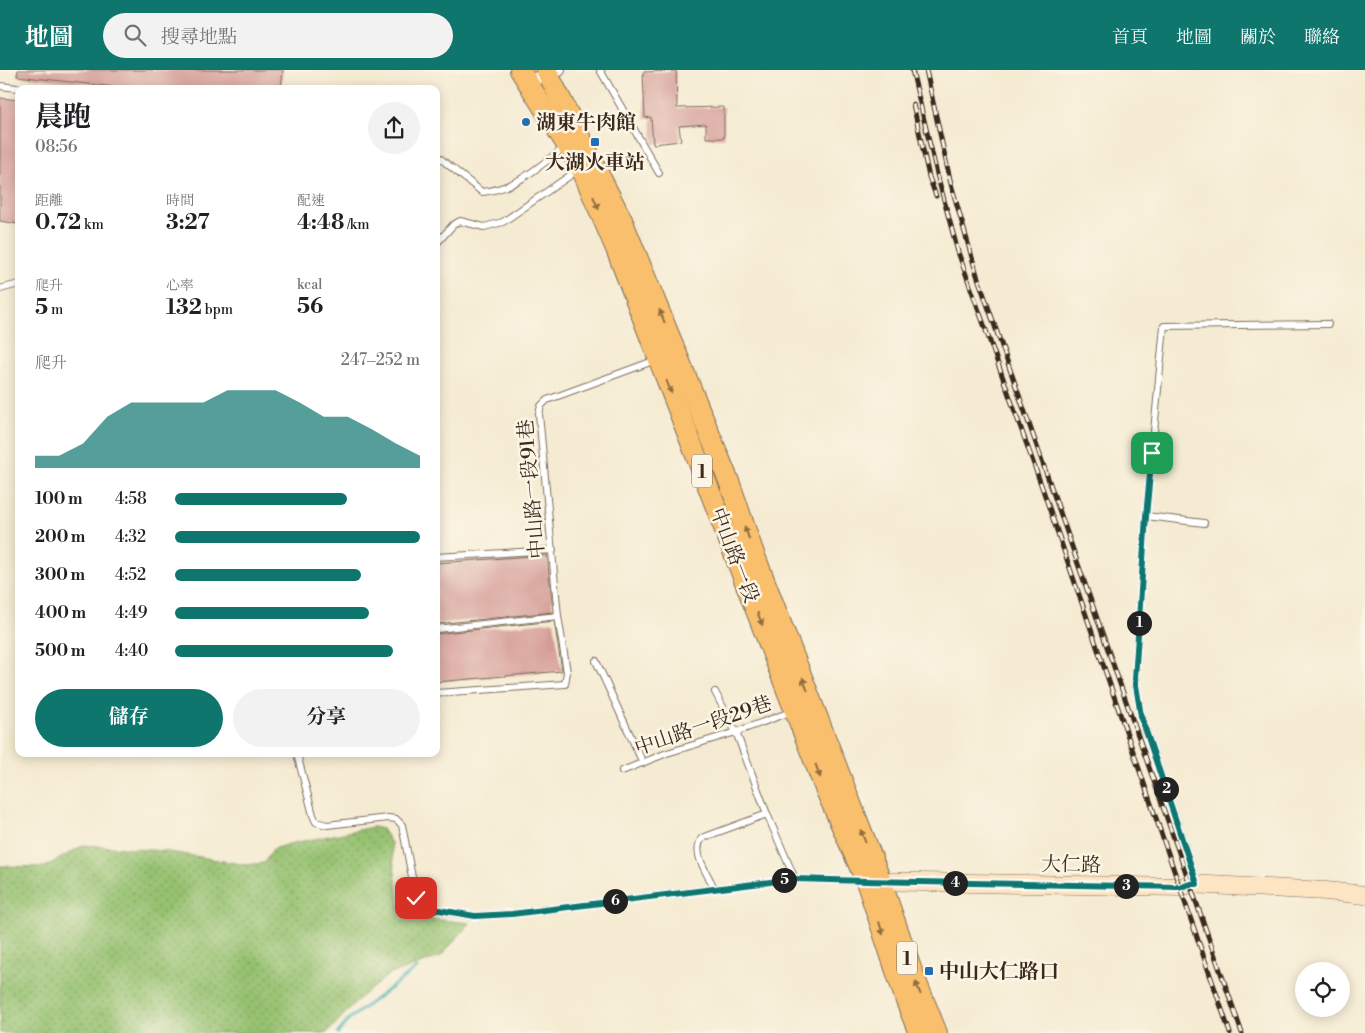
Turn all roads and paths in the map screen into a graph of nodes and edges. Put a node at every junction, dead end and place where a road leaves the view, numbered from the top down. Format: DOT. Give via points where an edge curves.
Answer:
graph roads {
  1 [pos="600,70"];
  2 [pos="550,71"];
  3 [pos="524,77"];
  4 [pos="0,86"];
  5 [pos="15,88"];
  6 [pos="568,146"];
  7 [pos="440,158"];
  8 [pos="581,168"];
  9 [pos="659,173"];
  10 [pos="440,240"];
  11 [pos="15,285"];
  12 [pos="0,288"];
  13 [pos="1328,324"];
  14 [pos="667,355"];
  15 [pos="1146,516"];
  16 [pos="1204,523"];
  17 [pos="553,550"];
  18 [pos="440,557"];
  19 [pos="558,616"];
  20 [pos="440,630"];
  21 [pos="596,661"];
  22 [pos="714,692"];
  23 [pos="440,693"];
  24 [pos="796,710"];
  25 [pos="736,732"];
  26 [pos="298,757"];
  27 [pos="643,763"];
  28 [pos="622,771"];
  29 [pos="767,814"];
  30 [pos="795,879"];
  31 [pos="874,881"];
  32 [pos="1197,884"];
  33 [pos="714,888"];
  34 [pos="1365,895"];
  35 [pos="918,1033"];
  36 [pos="937,1033"];
  1 -- 9 [label="lane"];
  2 -- 3 [label="street"];
  14 -- 2 [label="main road, 中山路一段 / 1, one-way" via="622,220"];
  3 -- 6 [label="main road, 中山路一段 / 1"];
  4 -- 5 [label="lane"];
  6 -- 7 [label="lane" via="518,182 482,192"];
  6 -- 8 [label="main road, 中山路一段 / 1"];
  8 -- 10 [label="lane" via="504,222 484,227 460,221"];
  8 -- 14 [label="main road, 中山路一段 / 1, one-way"];
  11 -- 12 [label="lane"];
  13 -- 15 [label="lane" via="1164,326"];
  14 -- 17 [label="lane, 中山路一段91巷" via="547,400 541,406"];
  14 -- 24 [label="main road, 中山路一段 / 1, one-way"];
  31 -- 14 [label="main road, 中山路一段 / 1, one-way" via="730,484"];
  15 -- 16 [label="lane"];
  15 -- 32 [label="lane" via="1135,679 1141,716"];
  17 -- 18 [label="lane"];
  17 -- 19 [label="lane, 中山路一段91巷"];
  19 -- 20 [label="lane"];
  19 -- 23 [label="lane, 中山路一段91巷" via="567,672 565,684"];
  21 -- 27 [label="lane"];
  22 -- 25 [label="lane"];
  24 -- 25 [label="lane, 中山路一段29巷"];
  24 -- 31 [label="main road, 中山路一段 / 1, one-way" via="824,786"];
  25 -- 27 [label="lane, 中山路一段29巷"];
  25 -- 29 [label="lane"];
  26 -- 33 [label="lane" via="316,822 327,824 388,818 396,819 402,825 420,906 475,916 512,914"];
  27 -- 28 [label="lane, 中山路一段29巷"];
  29 -- 30 [label="lane"];
  29 -- 33 [label="lane" via="702,838 697,851"];
  30 -- 31 [label="lane"];
  30 -- 33 [label="lane"];
  31 -- 32 [label="street, 大仁路" via="1181,887"];
  31 -- 35 [label="main road, 1, one-way" via="906,1001"];
  36 -- 31 [label="main road, 1, one-way"];
  32 -- 34 [label="street, 大仁路"];
}
